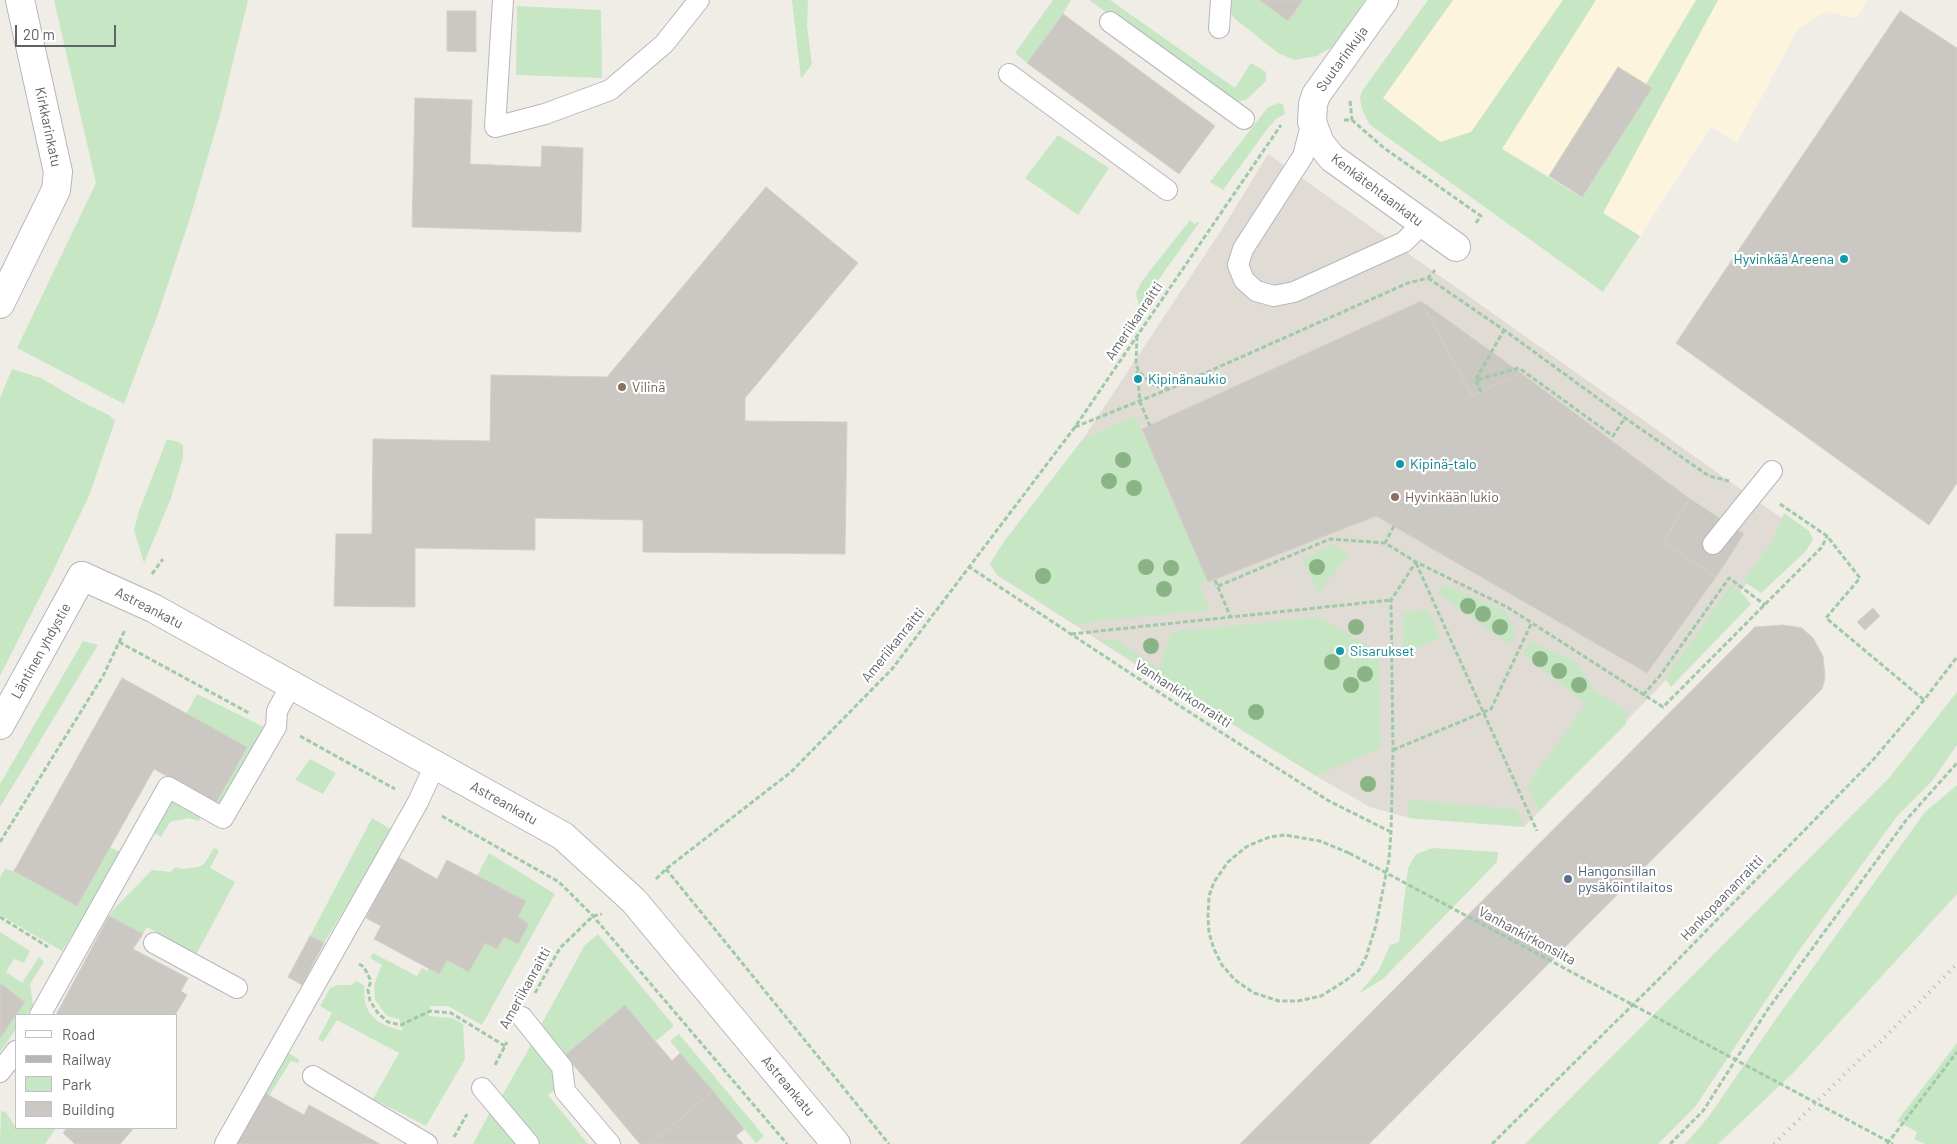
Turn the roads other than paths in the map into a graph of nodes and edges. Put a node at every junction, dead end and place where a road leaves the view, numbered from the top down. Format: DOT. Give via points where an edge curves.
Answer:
graph roads {
  1 [pos="20,0"];
  2 [pos="503,0"];
  3 [pos="699,0"];
  4 [pos="1221,0"];
  5 [pos="1384,0"];
  6 [pos="1110,22"];
  7 [pos="1219,28"];
  8 [pos="1009,74"];
  9 [pos="1244,120"];
  10 [pos="1312,122"];
  11 [pos="1168,190"];
  12 [pos="1422,224"];
  13 [pos="1456,247"];
  14 [pos="0,304"];
  15 [pos="1772,471"];
  16 [pos="1713,544"];
  17 [pos="82,576"];
  18 [pos="291,685"];
  19 [pos="0,725"];
  20 [pos="435,765"];
  21 [pos="154,943"];
  22 [pos="237,988"];
  23 [pos="41,1014"];
  24 [pos="522,1017"];
  25 [pos="15,1052"];
  26 [pos="0,1072"];
  27 [pos="313,1076"];
  28 [pos="482,1088"];
  29 [pos="225,1144"];
  30 [pos="428,1144"];
  31 [pos="529,1144"];
  32 [pos="610,1144"];
  33 [pos="836,1144"];
  1 -- 14 [label="street, Kirkkarinkatu" via="58,172 56,190"];
  2 -- 3 [label="lane" via="495,127 545,114 610,90 664,44"];
  4 -- 7 [label="lane"];
  5 -- 10 [label="street, Suutarinkuja" via="1316,95"];
  6 -- 9 [label="lane"];
  8 -- 11 [label="lane"];
  10 -- 12 [label="street, Kenkätehtaankatu" via="1320,143 1332,158"];
  10 -- 12 [label="lane" via="1302,156 1243,248 1238,265 1244,280 1256,291 1274,296 1294,292 1404,242"];
  12 -- 13 [label="street, Kenkätehtaankatu"];
  15 -- 16 [label="lane"];
  17 -- 18 [label="street, Astreankatu" via="139,601"];
  17 -- 19 [label="street, Läntinen yhdystie"];
  18 -- 20 [label="street, Astreankatu"];
  18 -- 23 [label="lane" via="277,711 276,727 223,818 168,787"];
  20 -- 29 [label="lane" via="418,802"];
  20 -- 33 [label="street, Astreankatu" via="563,836 634,901"];
  21 -- 22 [label="lane"];
  24 -- 32 [label="lane" via="562,1067 565,1091"];
  25 -- 26 [label="lane"];
  27 -- 30 [label="lane"];
  28 -- 31 [label="lane"];
}
